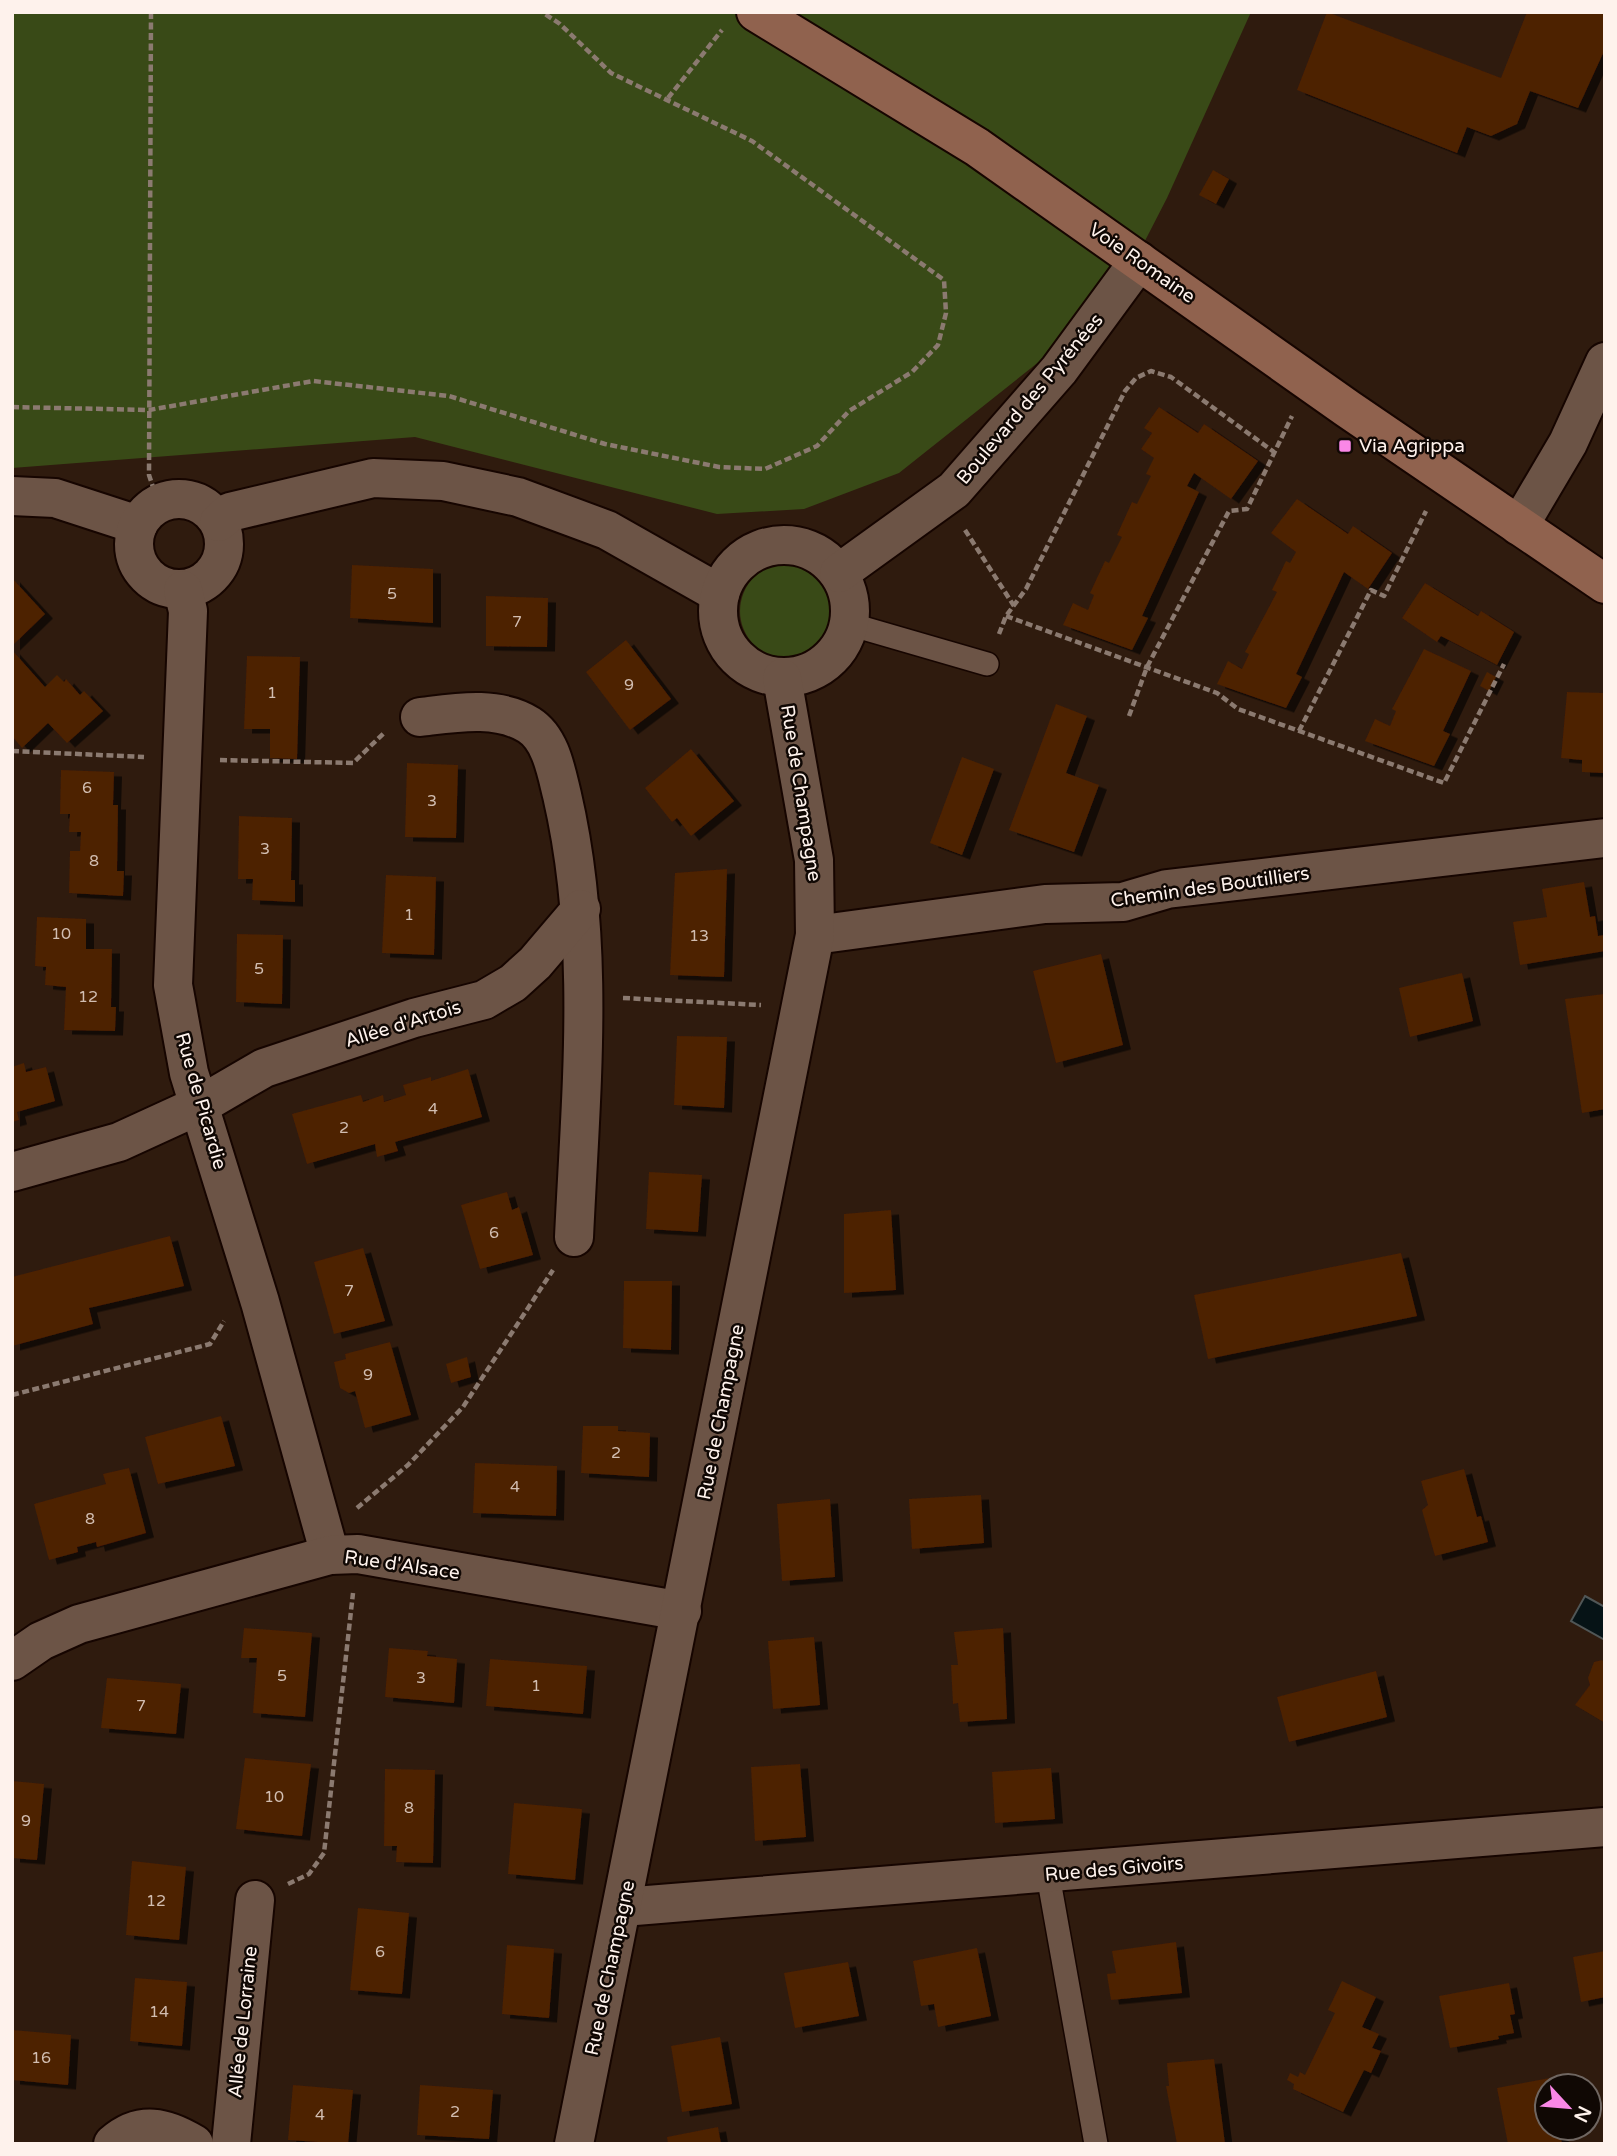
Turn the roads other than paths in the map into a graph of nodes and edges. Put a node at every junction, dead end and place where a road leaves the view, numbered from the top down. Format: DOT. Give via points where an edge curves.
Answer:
graph roads {
  1 [pos="743,17"];
  2 [pos="1139,261"];
  3 [pos="1605,362"];
  4 [pos="12,496"];
  5 [pos="149,514"];
  6 [pos="219,522"];
  7 [pos="1519,526"];
  8 [pos="839,573"];
  9 [pos="1605,584"];
  10 [pos="183,590"];
  11 [pos="720,593"];
  12 [pos="849,624"];
  13 [pos="987,664"];
  14 [pos="782,678"];
  15 [pos="420,717"];
  16 [pos="1605,838"];
  17 [pos="581,909"];
  18 [pos="815,935"];
  19 [pos="202,1104"];
  20 [pos="12,1172"];
  21 [pos="574,1237"];
  22 [pos="338,1549"];
  23 [pos="682,1611"];
  24 [pos="12,1661"];
  25 [pos="1605,1827"];
  26 [pos="1048,1875"];
  27 [pos="255,1900"];
  28 [pos="623,1908"];
  29 [pos="113,2144"];
  30 [pos="194,2144"];
  31 [pos="231,2144"];
  32 [pos="574,2144"];
  33 [pos="1096,2144"];
  1 -- 2 [label="main road, Voie Romaine" via="977,147"];
  2 -- 7 [label="main road, Voie Romaine"];
  2 -- 8 [label="street, Boulevard des Pyrénées" via="1059,369 954,490"];
  3 -- 7 [label="street" via="1568,443"];
  4 -- 5 [label="street" via="55,498"];
  5 -- 6 [label="street" via="183,499 197,502"];
  5 -- 10 [label="street" via="133,544 135,559 143,573 168,589"];
  6 -- 10 [label="street" via="224,551 220,565 211,578"];
  6 -- 11 [label="street" via="230,512 373,478 443,481 518,497 607,530"];
  7 -- 9 [label="main road, Voie Romaine"];
  8 -- 11 [label="street" via="824,557 784,544 743,558"];
  8 -- 12 [label="street" via="848,591"];
  10 -- 19 [label="street, Rue de Picardie" via="188,611 173,985 180,1035"];
  11 -- 14 [label="street" via="721,633 731,651 754,670"];
  12 -- 13 [label="lane"];
  12 -- 14 [label="street" via="838,650 822,665 803,675"];
  14 -- 18 [label="street, Rue de Champagne" via="814,860"];
  15 -- 17 [label="street" via="469,711 505,716 529,725 544,741 555,766 573,841"];
  16 -- 18 [label="street, Chemin des Boutilliers" via="1167,889 1123,902 1045,904"];
  17 -- 19 [label="street, Allée d'Artois" via="535,963 484,1000 264,1068"];
  17 -- 21 [label="street" via="585,996"];
  18 -- 23 [label="street, Rue de Champagne"];
  19 -- 20 [label="street, Allée d'Artois" via="119,1142"];
  19 -- 22 [label="street, Rue de Picardie"];
  22 -- 23 [label="street, Rue d'Alsace"];
  22 -- 24 [label="street, Rue d'Alsace" via="79,1624"];
  23 -- 28 [label="street, Rue de Champagne"];
  25 -- 26 [label="street, Rue des Givoirs"];
  26 -- 28 [label="street, Rue des Givoirs"];
  26 -- 33 [label="lane"];
  27 -- 31 [label="street, Allée de Lorraine"];
  28 -- 32 [label="street, Rue de Champagne"];
  29 -- 30 [label="street" via="140,2128 159,2128"];
}
